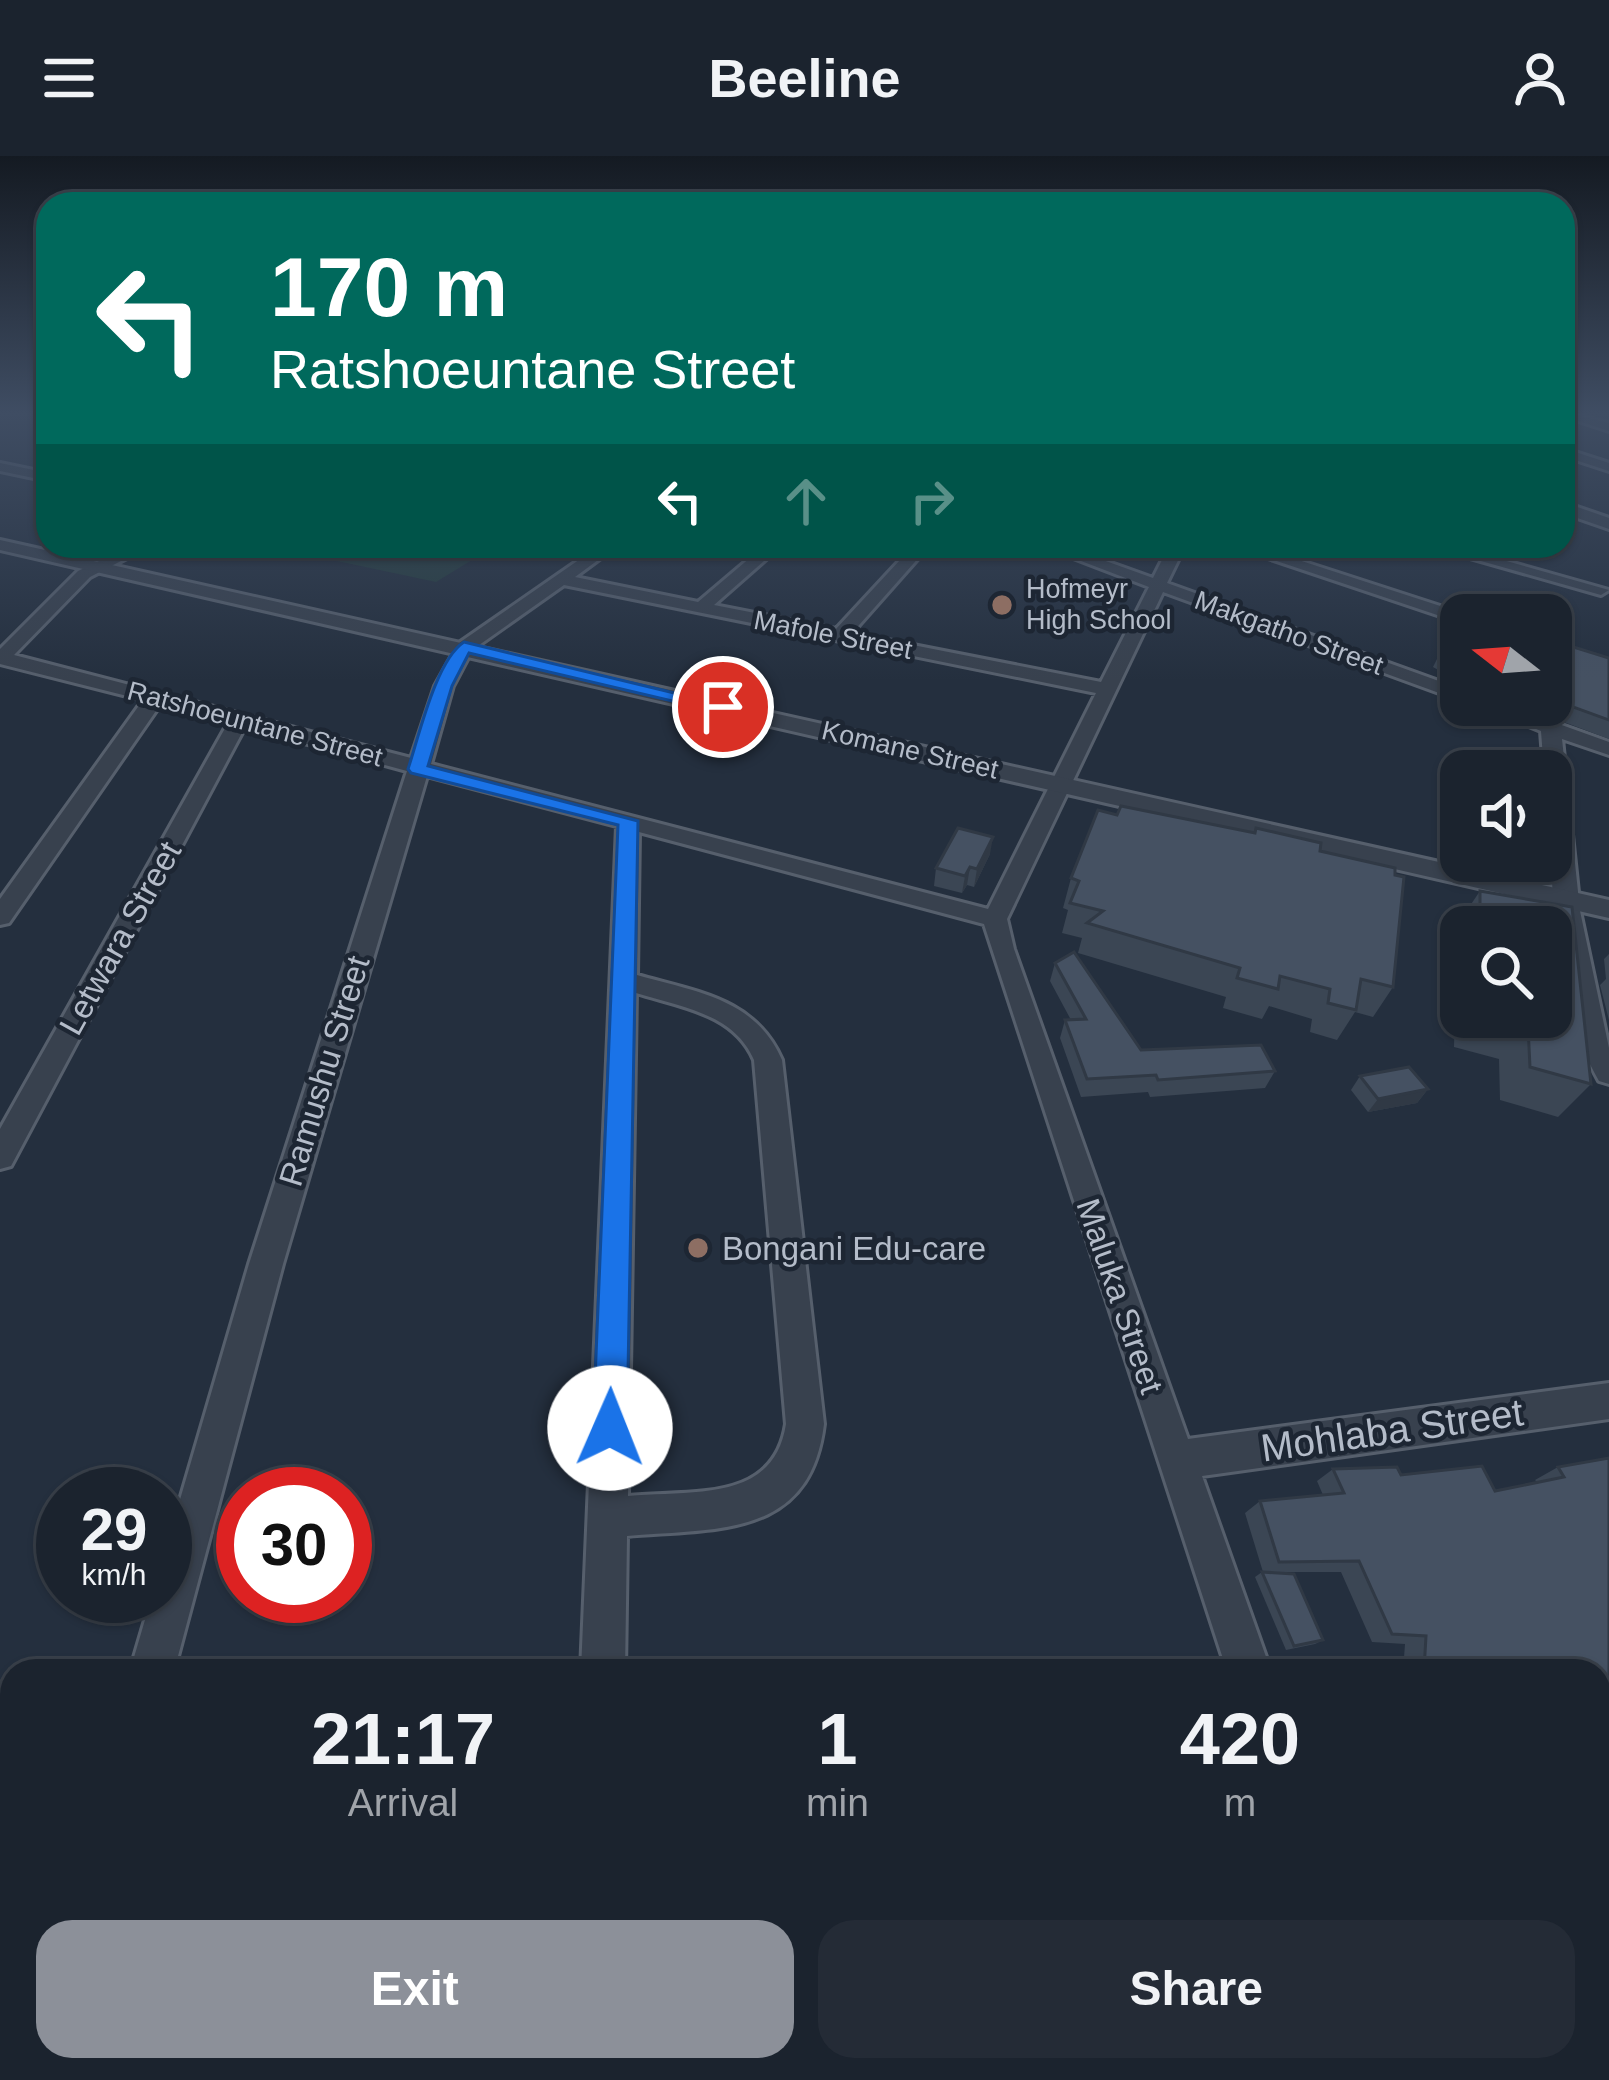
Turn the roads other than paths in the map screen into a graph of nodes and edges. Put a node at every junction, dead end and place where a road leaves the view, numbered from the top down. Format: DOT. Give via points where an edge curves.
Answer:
graph roads {
  1 [pos="1575,511"];
  2 [pos="1609,524"];
  3 [pos="0,545"];
  4 [pos="36,553"];
  5 [pos="56,558"];
  6 [pos="115,558"];
  7 [pos="591,558"];
  8 [pos="759,558"];
  9 [pos="910,558"];
  10 [pos="1083,558"];
  11 [pos="1171,558"];
  12 [pos="1277,558"];
  13 [pos="1480,558"];
  14 [pos="1525,558"];
  15 [pos="95,567"];
  16 [pos="560,579"];
  17 [pos="1157,585"];
  18 [pos="1605,592"];
  19 [pos="699,609"];
  20 [pos="1440,610"];
  21 [pos="839,637"];
  22 [pos="464,647"];
  23 [pos="1,658"];
  24 [pos="1440,687"];
  25 [pos="1106,689"];
  26 [pos="155,695"];
  27 [pos="240,719"];
  28 [pos="1546,726"];
  29 [pos="1551,728"];
  30 [pos="1609,748"];
  31 [pos="418,769"];
  32 [pos="1061,782"];
  33 [pos="628,821"];
  34 [pos="1568,900"];
  35 [pos="1609,909"];
  36 [pos="0,917"];
  37 [pos="994,919"];
  38 [pos="621,979"];
  39 [pos="1609,1073"];
  40 [pos="0,1157"];
  41 [pos="1609,1401"];
  42 [pos="1176,1460"];
  43 [pos="608,1518"];
  44 [pos="155,1659"];
  45 [pos="603,1659"];
  46 [pos="1245,1659"];
  1 -- 2 [label="street"];
  3 -- 4 [label="street, Komane Street"];
  5 -- 15 [label="street, Komane Street"];
  6 -- 15 [label="street"];
  7 -- 16 [label="street"];
  8 -- 19 [label="street"];
  9 -- 21 [label="street"];
  10 -- 17 [label="street, Makgatho Street"];
  11 -- 17 [label="street"];
  12 -- 20 [label="street"];
  13 -- 18 [label="street"];
  14 -- 18 [label="street"];
  15 -- 22 [label="street, Komane Street"];
  15 -- 23 [label="street"];
  16 -- 19 [label="street, Mafole Street"];
  16 -- 22 [label="street"];
  17 -- 24 [label="street, Makgatho Street"];
  17 -- 25 [label="street"];
  19 -- 21 [label="street, Mafole Street"];
  21 -- 25 [label="street, Mafole Street"];
  22 -- 31 [label="street, Ramushu Street"];
  22 -- 32 [label="street, Komane Street"];
  23 -- 26 [label="street, Ratshoeuntane Street"];
  25 -- 32 [label="street"];
  26 -- 27 [label="street, Ratshoeuntane Street"];
  26 -- 36 [label="street"];
  27 -- 31 [label="street, Ratshoeuntane Street"];
  27 -- 40 [label="street, Letwara Street"];
  28 -- 29 [label="street"];
  29 -- 30 [label="street"];
  29 -- 34 [label="street"];
  31 -- 33 [label="street, Ratshoeuntane Street"];
  31 -- 44 [label="street, Ramushu Street"];
  32 -- 34 [label="street, Komane Street"];
  32 -- 37 [label="street"];
  33 -- 37 [label="street, Ratshoeuntane Street"];
  33 -- 38 [label="street"];
  34 -- 35 [label="street, Komane Street"];
  34 -- 39 [label="street" via="1590,1045"];
  37 -- 42 [label="street, Maluka Street"];
  38 -- 43 [label="street"];
  38 -- 43 [label="street" via="741,1019 768,1060 805,1424 792,1470 774,1491"];
  41 -- 42 [label="street, Mohlaba Street"];
  42 -- 46 [label="street, Maluka Street"];
  43 -- 45 [label="street"];
}
